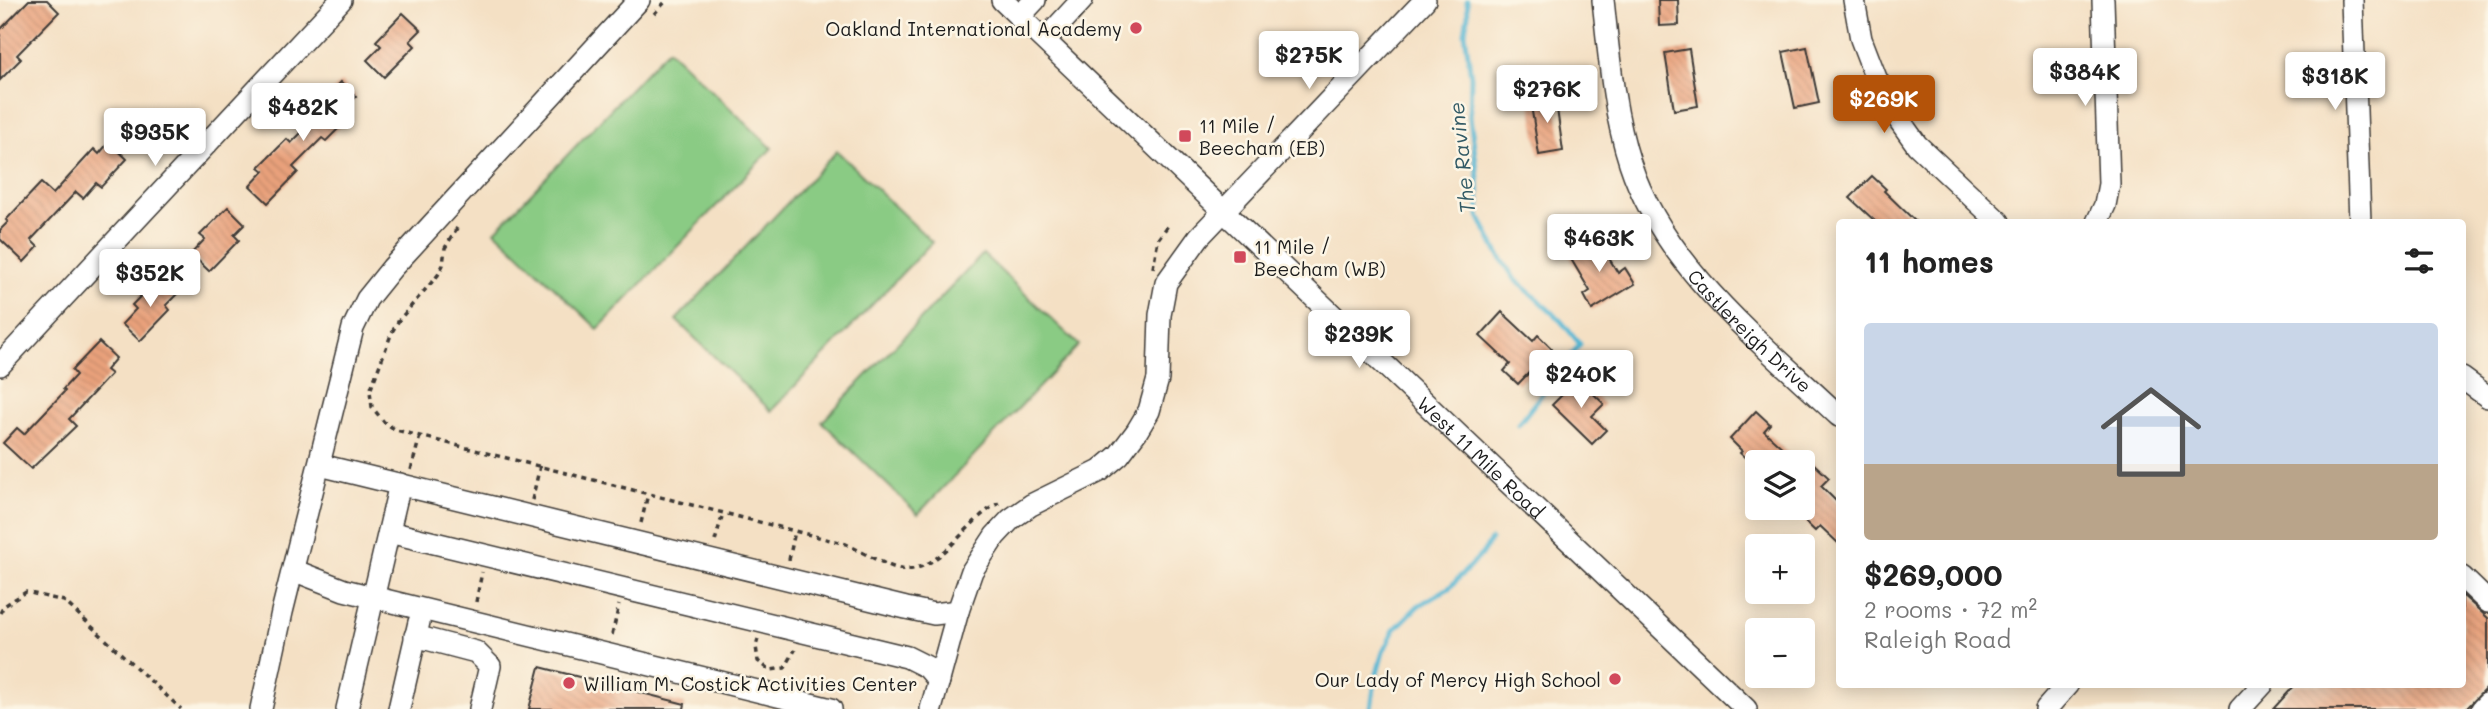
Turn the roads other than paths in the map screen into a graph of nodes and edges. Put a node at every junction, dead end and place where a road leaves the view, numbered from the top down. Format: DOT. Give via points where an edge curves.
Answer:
graph roads {
  1 [pos="341,0"];
  2 [pos="639,0"];
  3 [pos="1002,0"];
  4 [pos="1035,0"];
  5 [pos="1082,0"];
  6 [pos="1425,0"];
  7 [pos="1603,0"];
  8 [pos="1854,0"];
  9 [pos="2103,0"];
  10 [pos="2352,0"];
  11 [pos="1019,17"];
  12 [pos="1045,40"];
  13 [pos="1224,211"];
  14 [pos="1996,219"];
  15 [pos="2098,219"];
  16 [pos="2360,219"];
  17 [pos="0,365"];
  18 [pos="2466,381"];
  19 [pos="2488,397"];
  20 [pos="1836,413"];
  21 [pos="320,465"];
  22 [pos="404,485"];
  23 [pos="389,532"];
  24 [pos="293,570"];
  25 [pos="2466,581"];
  26 [pos="373,597"];
  27 [pos="2488,602"];
  28 [pos="422,609"];
  29 [pos="958,611"];
  30 [pos="415,636"];
  31 [pos="939,681"];
  32 [pos="2064,688"];
  33 [pos="2259,688"];
  34 [pos="2488,703"];
  35 [pos="261,709"];
  36 [pos="347,709"];
  37 [pos="399,709"];
  38 [pos="480,709"];
  39 [pos="831,709"];
  40 [pos="931,709"];
  41 [pos="1746,709"];
  42 [pos="2046,709"];
  43 [pos="2240,709"];
  44 [pos="2482,709"];
  1 -- 17 [label="street"];
  2 -- 21 [label="street" via="367,299 352,328"];
  3 -- 11 [label="street, West 11 Mile Road"];
  4 -- 11 [label="street"];
  5 -- 12 [label="street"];
  6 -- 13 [label="street"];
  7 -- 20 [label="street, Castlereigh Drive" via="1618,114 1630,164 1658,224 1715,297"];
  8 -- 14 [label="street" via="1861,39 1897,117 1917,145"];
  9 -- 15 [label="street" via="2109,184"];
  10 -- 16 [label="street"];
  11 -- 12 [label="street, West 11 Mile Road"];
  12 -- 13 [label="street, West 11 Mile Road"];
  13 -- 29 [label="street" via="1166,283 1158,379 1138,431 1100,471 1011,519 972,571"];
  13 -- 41 [label="street, West 11 Mile Road"];
  18 -- 19 [label="street"];
  21 -- 22 [label="street"];
  21 -- 24 [label="street"];
  22 -- 23 [label="street"];
  22 -- 29 [label="street" via="934,614"];
  23 -- 26 [label="street"];
  23 -- 31 [label="street" via="907,657 927,667"];
  24 -- 26 [label="street"];
  24 -- 35 [label="street"];
  25 -- 27 [label="street"];
  26 -- 28 [label="street"];
  26 -- 36 [label="street"];
  28 -- 30 [label="street"];
  28 -- 39 [label="street"];
  29 -- 31 [label="street"];
  30 -- 37 [label="street"];
  30 -- 38 [label="street" via="476,652 490,666"];
  31 -- 40 [label="street"];
  32 -- 42 [label="street"];
  33 -- 43 [label="street"];
  34 -- 44 [label="street"];
}
